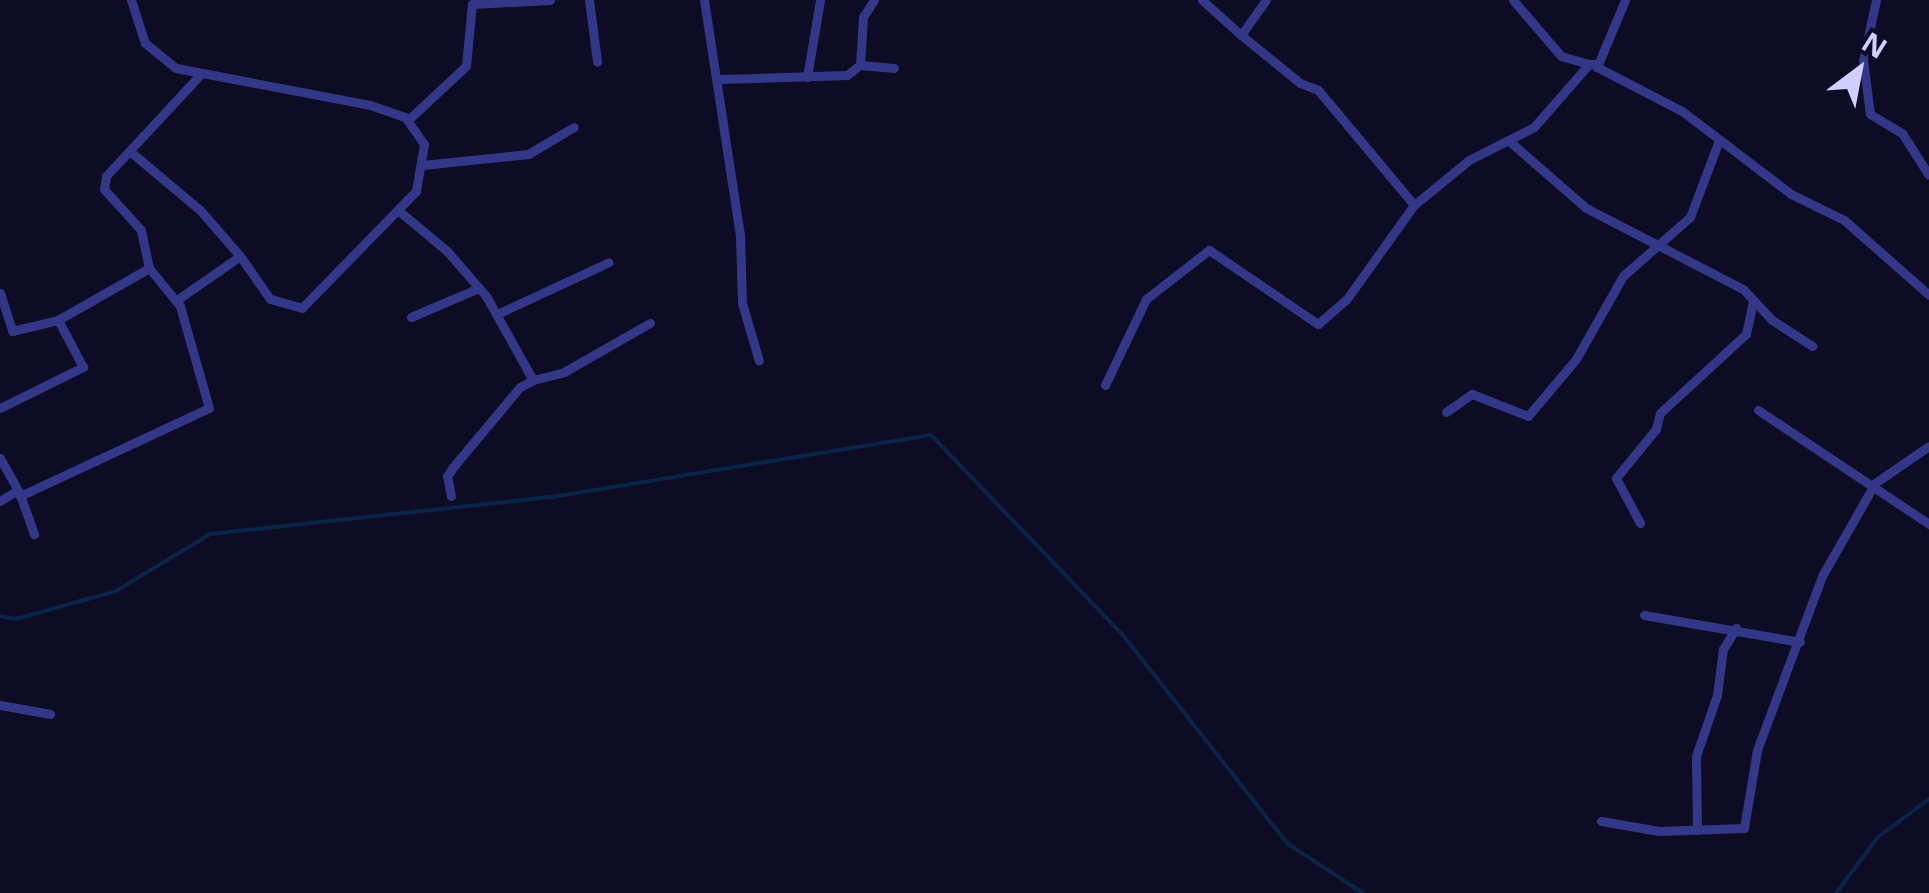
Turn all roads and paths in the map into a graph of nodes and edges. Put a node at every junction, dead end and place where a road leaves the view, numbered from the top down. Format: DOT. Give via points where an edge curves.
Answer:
graph roads {
  1 [pos="132,0"];
  2 [pos="550,0"];
  3 [pos="589,0"];
  4 [pos="704,0"];
  5 [pos="820,0"];
  6 [pos="874,0"];
  7 [pos="1202,0"];
  8 [pos="1266,0"];
  9 [pos="1513,0"];
  10 [pos="1624,0"];
  11 [pos="1876,0"];
  12 [pos="474,1"];
  13 [pos="1241,35"];
  14 [pos="596,61"];
  15 [pos="1593,64"];
  16 [pos="860,65"];
  17 [pos="894,68"];
  18 [pos="200,75"];
  19 [pos="807,77"];
  20 [pos="720,79"];
  21 [pos="408,120"];
  22 [pos="574,127"];
  23 [pos="1508,140"];
  24 [pos="1718,142"];
  25 [pos="132,152"];
  26 [pos="422,166"];
  27 [pos="1928,174"];
  28 [pos="1414,205"];
  29 [pos="399,212"];
  30 [pos="1658,248"];
  31 [pos="240,256"];
  32 [pos="609,262"];
  33 [pos="149,268"];
  34 [pos="479,288"];
  35 [pos="0,294"];
  36 [pos="1929,296"];
  37 [pos="1753,297"];
  38 [pos="177,300"];
  39 [pos="498,314"];
  40 [pos="411,318"];
  41 [pos="58,320"];
  42 [pos="650,324"];
  43 [pos="1812,346"];
  44 [pos="759,361"];
  45 [pos="533,380"];
  46 [pos="1105,385"];
  47 [pos="0,408"];
  48 [pos="1758,410"];
  49 [pos="1446,412"];
  50 [pos="1929,446"];
  51 [pos="0,458"];
  52 [pos="1876,482"];
  53 [pos="19,493"];
  54 [pos="451,496"];
  55 [pos="0,501"];
  56 [pos="1640,523"];
  57 [pos="1929,524"];
  58 [pos="34,534"];
  59 [pos="1644,615"];
  60 [pos="1736,628"];
  61 [pos="1800,642"];
  62 [pos="0,705"];
  63 [pos="50,714"];
  64 [pos="1601,820"];
  65 [pos="1698,830"];
  1 -- 18 [label="street" via="150,50"];
  2 -- 12 [label="street"];
  3 -- 14 [label="street"];
  4 -- 20 [label="street"];
  5 -- 19 [label="street"];
  6 -- 16 [label="street" via="863,16"];
  7 -- 13 [label="street"];
  8 -- 13 [label="street"];
  9 -- 15 [label="street" via="1561,56"];
  10 -- 15 [label="street"];
  11 -- 27 [label="street" via="1863,60 1870,114 1902,133"];
  12 -- 21 [label="street" via="466,66"];
  13 -- 28 [label="street" via="1318,90"];
  15 -- 23 [label="street" via="1534,127"];
  15 -- 24 [label="street" via="1682,111"];
  16 -- 17 [label="street"];
  16 -- 19 [label="street" via="847,75"];
  18 -- 21 [label="street" via="370,105"];
  18 -- 25 [label="street"];
  19 -- 20 [label="street"];
  20 -- 44 [label="street" via="743,260 742,303"];
  21 -- 26 [label="street" via="422,136"];
  22 -- 26 [label="street" via="528,154"];
  23 -- 28 [label="street" via="1469,160"];
  23 -- 30 [label="street" via="1586,208"];
  24 -- 30 [label="street" via="1690,217"];
  24 -- 36 [label="street" via="1791,194 1844,220"];
  25 -- 31 [label="street" via="200,210"];
  25 -- 33 [label="street" via="106,176 104,189 140,230"];
  26 -- 29 [label="street" via="416,191"];
  28 -- 46 [label="street" via="1346,300 1318,324 1209,250 1146,299"];
  29 -- 31 [label="street" via="302,308 270,300"];
  29 -- 34 [label="street"];
  30 -- 37 [label="street"];
  30 -- 49 [label="street" via="1623,276 1576,359 1528,416 1472,394"];
  31 -- 38 [label="street"];
  32 -- 39 [label="street"];
  33 -- 38 [label="street"];
  33 -- 41 [label="street"];
  34 -- 39 [label="street"];
  34 -- 40 [label="street"];
  35 -- 41 [label="street" via="12,331"];
  37 -- 43 [label="street" via="1772,320"];
  37 -- 56 [label="street" via="1746,334 1660,413 1656,429 1616,478"];
  38 -- 53 [label="street" via="210,408"];
  39 -- 45 [label="street"];
  41 -- 47 [label="street" via="82,366"];
  42 -- 45 [label="street" via="564,372"];
  45 -- 54 [label="street" via="453,467 447,476"];
  48 -- 52 [label="street"];
  50 -- 52 [label="street"];
  51 -- 53 [label="street"];
  52 -- 57 [label="street"];
  52 -- 61 [label="street" via="1822,576"];
  53 -- 55 [label="street"];
  53 -- 58 [label="street"];
  59 -- 60 [label="street"];
  60 -- 61 [label="street"];
  60 -- 65 [label="street" via="1724,649 1696,756"];
  61 -- 65 [label="street" via="1756,750 1744,828"];
  62 -- 63 [label="street"];
  64 -- 65 [label="street" via="1659,832"];
}
